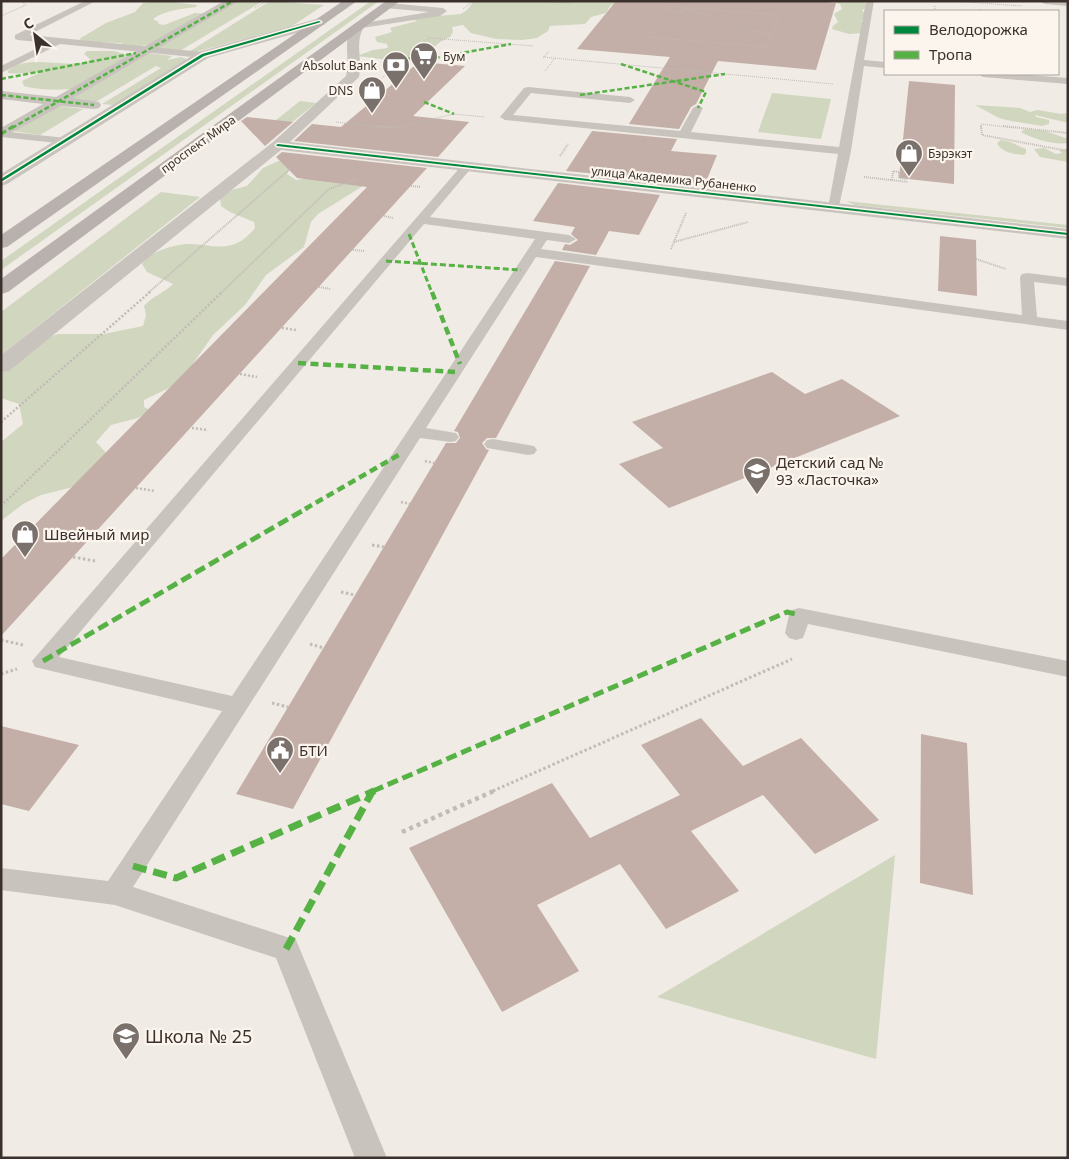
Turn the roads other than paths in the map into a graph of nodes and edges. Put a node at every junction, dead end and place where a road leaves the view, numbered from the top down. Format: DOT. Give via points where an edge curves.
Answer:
graph roads {
  1 [pos="92,1"];
  2 [pos="233,1"];
  3 [pos="351,1"];
  4 [pos="870,1"];
  5 [pos="1045,1"];
  6 [pos="391,4"];
  7 [pos="1067,6"];
  8 [pos="320,22"];
  9 [pos="358,27"];
  10 [pos="864,37"];
  11 [pos="876,38"];
  12 [pos="58,41"];
  13 [pos="146,50"];
  14 [pos="203,55"];
  15 [pos="860,63"];
  16 [pos="884,65"];
  17 [pos="1,70"];
  18 [pos="995,75"];
  19 [pos="1068,81"];
  20 [pos="1,95"];
  21 [pos="630,100"];
  22 [pos="59,101"];
  23 [pos="94,105"];
  24 [pos="698,108"];
  25 [pos="1,134"];
  26 [pos="684,135"];
  27 [pos="66,141"];
  28 [pos="278,145"];
  29 [pos="845,151"];
  30 [pos="464,174"];
  31 [pos="1,181"];
  32 [pos="834,208"];
  33 [pos="421,220"];
  34 [pos="1068,234"];
  35 [pos="543,236"];
  36 [pos="569,239"];
  37 [pos="1,243"];
  38 [pos="533,252"];
  39 [pos="1068,282"];
  40 [pos="1,288"];
  41 [pos="1030,321"];
  42 [pos="1068,326"];
  43 [pos="1,366"];
  44 [pos="416,432"];
  45 [pos="450,437"];
  46 [pos="493,444"];
  47 [pos="528,450"];
  48 [pos="796,633"];
  49 [pos="1068,669"];
  50 [pos="237,706"];
  51 [pos="1,879"];
  52 [pos="115,893"];
  53 [pos="371,1158"];
  1 -- 12 [label="lane" via="18,37"];
  2 -- 13 [label="street"];
  3 -- 8 [label="main road, проспект Мира"];
  4 -- 10 [label="lane"];
  5 -- 7 [label="street"];
  6 -- 9 [label="main road, проспект Мира"];
  6 -- 9 [label="lane" via="443,11"];
  8 -- 14 [label="street"];
  8 -- 37 [label="main road, проспект Мира"];
  9 -- 28 [label="street" via="351,40 352,77"];
  9 -- 40 [label="main road, проспект Мира"];
  10 -- 11 [label="lane"];
  10 -- 15 [label="lane"];
  12 -- 13 [label="lane"];
  12 -- 17 [label="lane"];
  13 -- 14 [label="lane"];
  13 -- 22 [label="street"];
  14 -- 27 [label="street"];
  15 -- 16 [label="lane"];
  15 -- 29 [label="lane"];
  18 -- 19 [label="lane"];
  20 -- 22 [label="street"];
  21 -- 26 [label="lane" via="528,90 505,117"];
  22 -- 23 [label="street"];
  22 -- 25 [label="street"];
  24 -- 26 [label="lane"];
  25 -- 27 [label="lane"];
  26 -- 29 [label="lane"];
  27 -- 31 [label="street"];
  28 -- 30 [label="street, улица Академика Рубаненко"];
  28 -- 43 [label="street"];
  29 -- 32 [label="lane"];
  30 -- 32 [label="street, улица Академика Рубаненко"];
  30 -- 33 [label="lane"];
  32 -- 34 [label="street, улица Академика Рубаненко"];
  33 -- 35 [label="lane"];
  33 -- 50 [label="lane" via="44,661"];
  35 -- 36 [label="lane"];
  35 -- 38 [label="lane"];
  38 -- 41 [label="lane"];
  38 -- 44 [label="lane"];
  39 -- 41 [label="lane" via="1027,277"];
  41 -- 42 [label="lane"];
  44 -- 45 [label="lane"];
  44 -- 50 [label="lane"];
  46 -- 47 [label="lane"];
  48 -- 49 [label="lane" via="799,615"];
  50 -- 52 [label="lane"];
  51 -- 52 [label="lane"];
  52 -- 53 [label="lane" via="286,949"];
}
